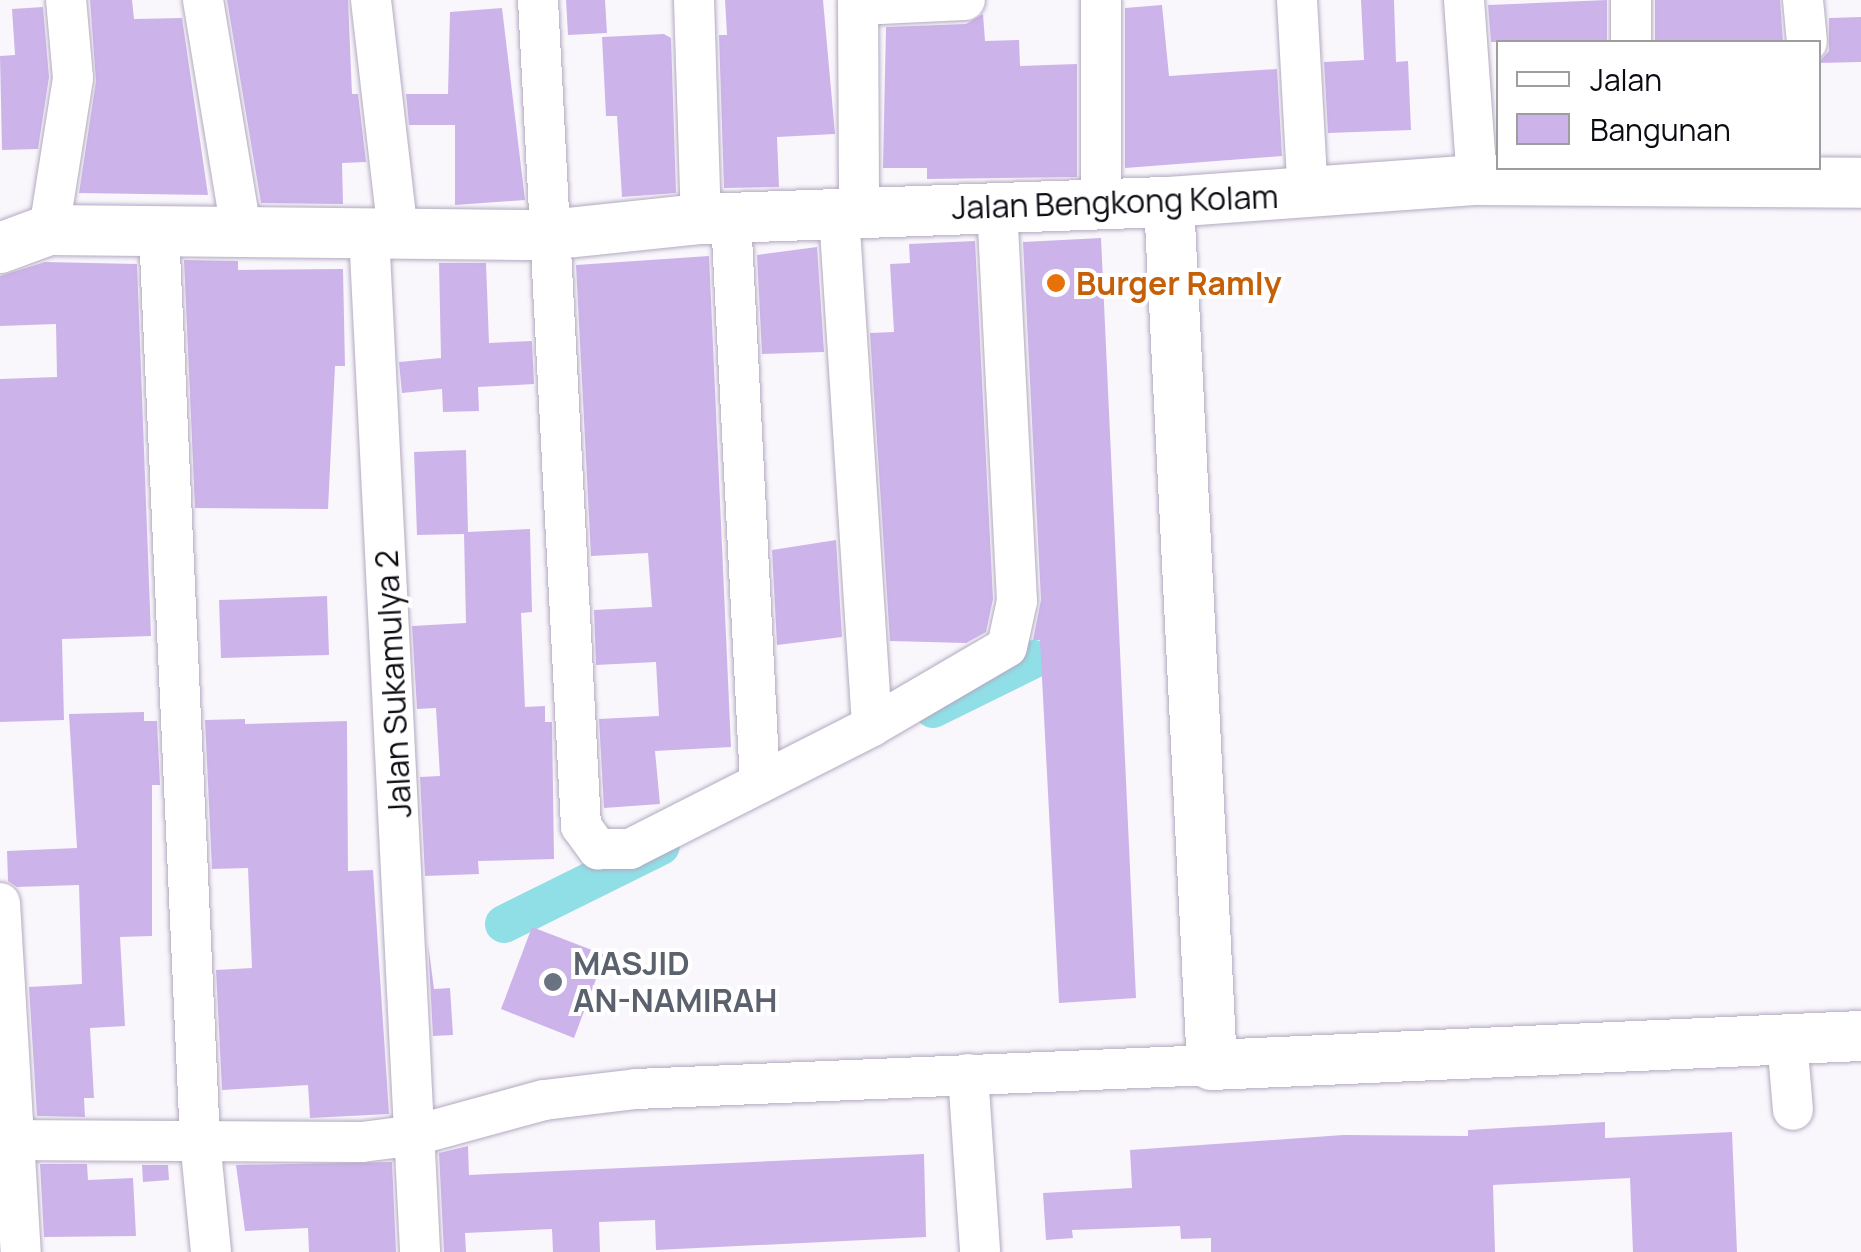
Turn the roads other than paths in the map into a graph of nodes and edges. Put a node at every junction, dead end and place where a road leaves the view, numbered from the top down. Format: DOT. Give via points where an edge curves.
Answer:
graph roads {
  1 [pos="66,0"];
  2 [pos="203,0"];
  3 [pos="371,0"];
  4 [pos="538,0"];
  5 [pos="694,0"];
  6 [pos="965,0"];
  7 [pos="1102,0"];
  8 [pos="1297,0"];
  9 [pos="1464,0"];
  10 [pos="1631,0"];
  11 [pos="1803,0"];
  12 [pos="858,3"];
  13 [pos="1631,40"];
  14 [pos="1808,40"];
  15 [pos="1635,175"];
  16 [pos="1833,178"];
  17 [pos="1477,180"];
  18 [pos="1308,194"];
  19 [pos="1101,201"];
  20 [pos="1169,202"];
  21 [pos="998,205"];
  22 [pos="849,213"];
  23 [pos="716,218"];
  24 [pos="49,230"];
  25 [pos="159,231"];
  26 [pos="384,233"];
  27 [pos="548,235"];
  28 [pos="242,236"];
  29 [pos="0,248"];
  30 [pos="872,726"];
  31 [pos="760,782"];
  32 [pos="0,903"];
  33 [pos="1861,1036"];
  34 [pos="1787,1040"];
  35 [pos="1212,1065"];
  36 [pos="968,1074"];
  37 [pos="1792,1110"];
  38 [pos="416,1135"];
  39 [pos="5,1140"];
  40 [pos="200,1140"];
  41 [pos="21,1252"];
  42 [pos="211,1252"];
  43 [pos="420,1252"];
  44 [pos="980,1252"];
  1 -- 24 [label="street" via="73,78"];
  2 -- 28 [label="street"];
  3 -- 26 [label="street, Jalan Sukamulya 2"];
  4 -- 27 [label="street"];
  5 -- 23 [label="street"];
  6 -- 12 [label="street"];
  7 -- 19 [label="street"];
  8 -- 18 [label="street"];
  9 -- 17 [label="street"];
  10 -- 13 [label="street"];
  11 -- 14 [label="street"];
  12 -- 22 [label="street"];
  15 -- 16 [label="street, Jalan Bengkong Kolam"];
  15 -- 17 [label="street, Jalan Bengkong Kolam"];
  17 -- 18 [label="street, Jalan Bengkong Kolam"];
  18 -- 20 [label="street, Jalan Bengkong Kolam"];
  19 -- 20 [label="street, Jalan Bengkong Kolam"];
  19 -- 21 [label="street, Jalan Bengkong Kolam"];
  20 -- 35 [label="street"];
  21 -- 22 [label="street, Jalan Bengkong Kolam"];
  21 -- 30 [label="street" via="1013,634 998,657"];
  22 -- 23 [label="street, Jalan Bengkong Kolam"];
  22 -- 30 [label="street"];
  23 -- 27 [label="street, Jalan Bengkong Kolam"];
  23 -- 31 [label="street"];
  24 -- 25 [label="street, Jalan Bengkong Kolam"];
  24 -- 29 [label="street"];
  25 -- 28 [label="street, Jalan Bengkong Kolam"];
  25 -- 40 [label="street"];
  26 -- 27 [label="street, Jalan Bengkong Kolam"];
  26 -- 28 [label="street, Jalan Bengkong Kolam"];
  26 -- 38 [label="street, Jalan Sukamulya 2"];
  27 -- 31 [label="street" via="581,826 598,848 630,848"];
  30 -- 31 [label="street"];
  32 -- 39 [label="street"];
  33 -- 34 [label="street"];
  34 -- 35 [label="street"];
  34 -- 37 [label="street"];
  35 -- 36 [label="street"];
  36 -- 38 [label="street" via="588,1094 494,1110"];
  36 -- 44 [label="street"];
  38 -- 40 [label="street" via="362,1142"];
  38 -- 43 [label="street, Jalan Sukamulya 2"];
  39 -- 40 [label="street"];
  39 -- 41 [label="street"];
  40 -- 42 [label="street"];
}
